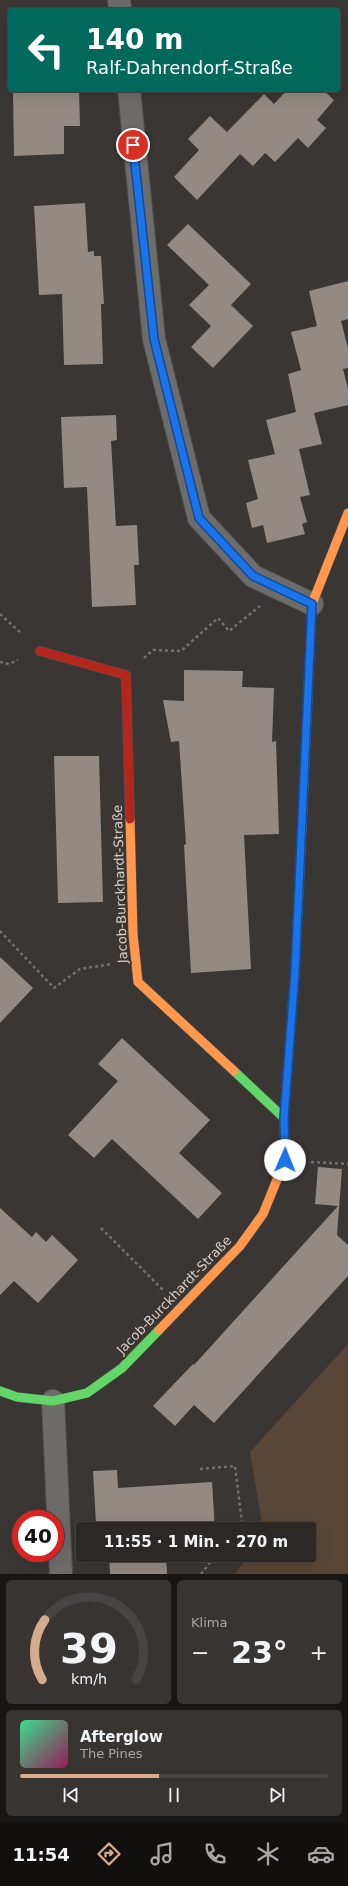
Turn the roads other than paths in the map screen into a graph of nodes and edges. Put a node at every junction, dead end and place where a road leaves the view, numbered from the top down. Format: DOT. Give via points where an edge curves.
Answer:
graph roads {
  1 [pos="129,92"];
  2 [pos="348,513"];
  3 [pos="312,604"];
  4 [pos="40,651"];
  5 [pos="284,1118"];
  6 [pos="0,1390"];
  7 [pos="53,1401"];
  8 [pos="61,1574"];
  1 -- 3 [label="street" via="154,339 199,518 253,576"];
  2 -- 3 [label="street, Jacob-Burckhardt-Straße"];
  3 -- 5 [label="street, Jacob-Burckhardt-Straße" via="295,972"];
  4 -- 5 [label="street, Jacob-Burckhardt-Straße" via="126,675 133,934 138,982"];
  5 -- 7 [label="street, Jacob-Burckhardt-Straße" via="285,1160 264,1214 244,1241 122,1368 87,1393"];
  6 -- 7 [label="street, Jacob-Burckhardt-Straße" via="17,1397"];
  7 -- 8 [label="street"];
}
